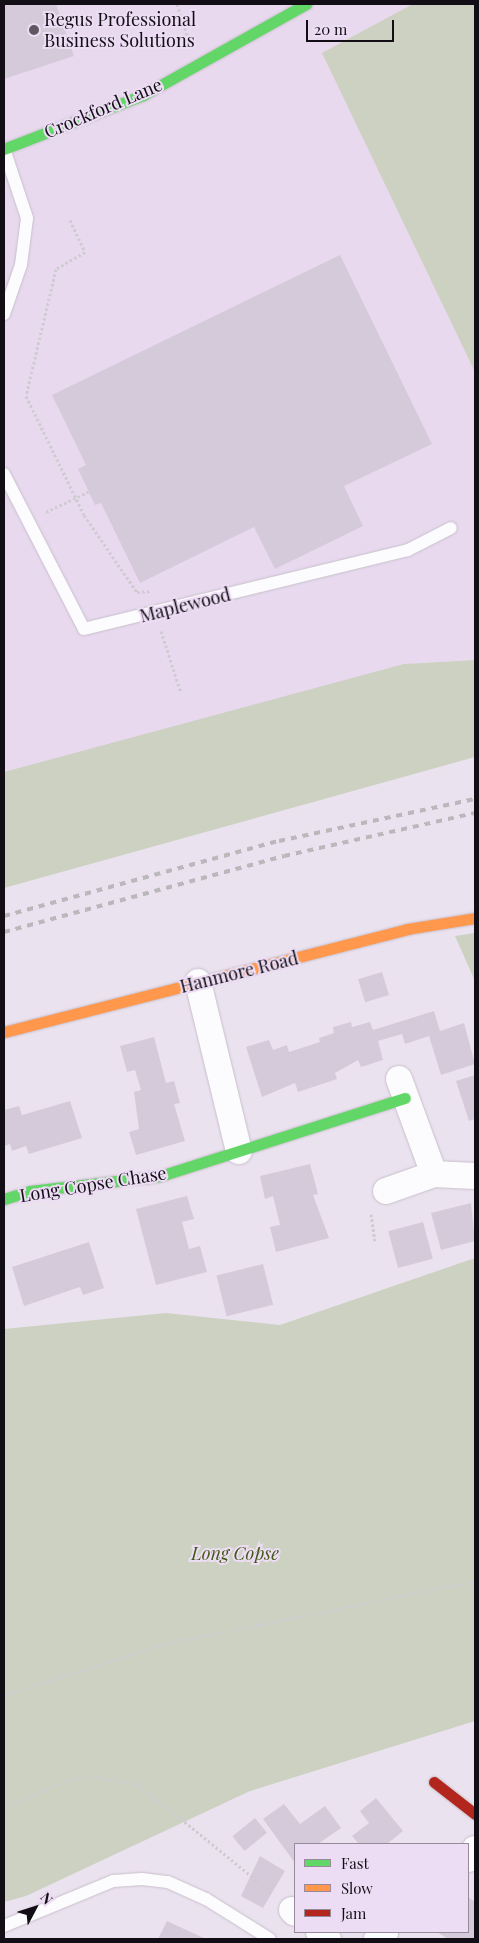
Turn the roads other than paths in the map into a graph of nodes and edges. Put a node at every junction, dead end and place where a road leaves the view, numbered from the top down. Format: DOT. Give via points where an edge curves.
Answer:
graph roads {
  1 [pos="306,4"];
  2 [pos="4,149"];
  3 [pos="4,314"];
  4 [pos="4,474"];
  5 [pos="451,528"];
  6 [pos="475,918"];
  7 [pos="198,982"];
  8 [pos="4,1032"];
  9 [pos="402,1089"];
  10 [pos="239,1151"];
  11 [pos="434,1174"];
  12 [pos="475,1176"];
  13 [pos="386,1191"];
  14 [pos="4,1198"];
  15 [pos="434,1782"];
  16 [pos="475,1814"];
  17 [pos="4,1926"];
  18 [pos="270,1939"];
  1 -- 2 [label="street, Crockford Lane" via="143,95"];
  2 -- 3 [label="lane" via="27,218 21,265"];
  4 -- 5 [label="lane, Maplewood" via="84,629 408,550"];
  6 -- 7 [label="street, Hanmore Road" via="407,929"];
  7 -- 8 [label="street, Hanmore Road"];
  7 -- 10 [label="street"];
  9 -- 10 [label="street, Long Copse Chase"];
  9 -- 11 [label="street, Long Copse Chase"];
  10 -- 14 [label="street, Long Copse Chase" via="160,1176 30,1191"];
  11 -- 12 [label="street"];
  11 -- 13 [label="street"];
  15 -- 16 [label="street"];
  17 -- 18 [label="lane" via="113,1881 142,1879 168,1882 206,1899"];
}
